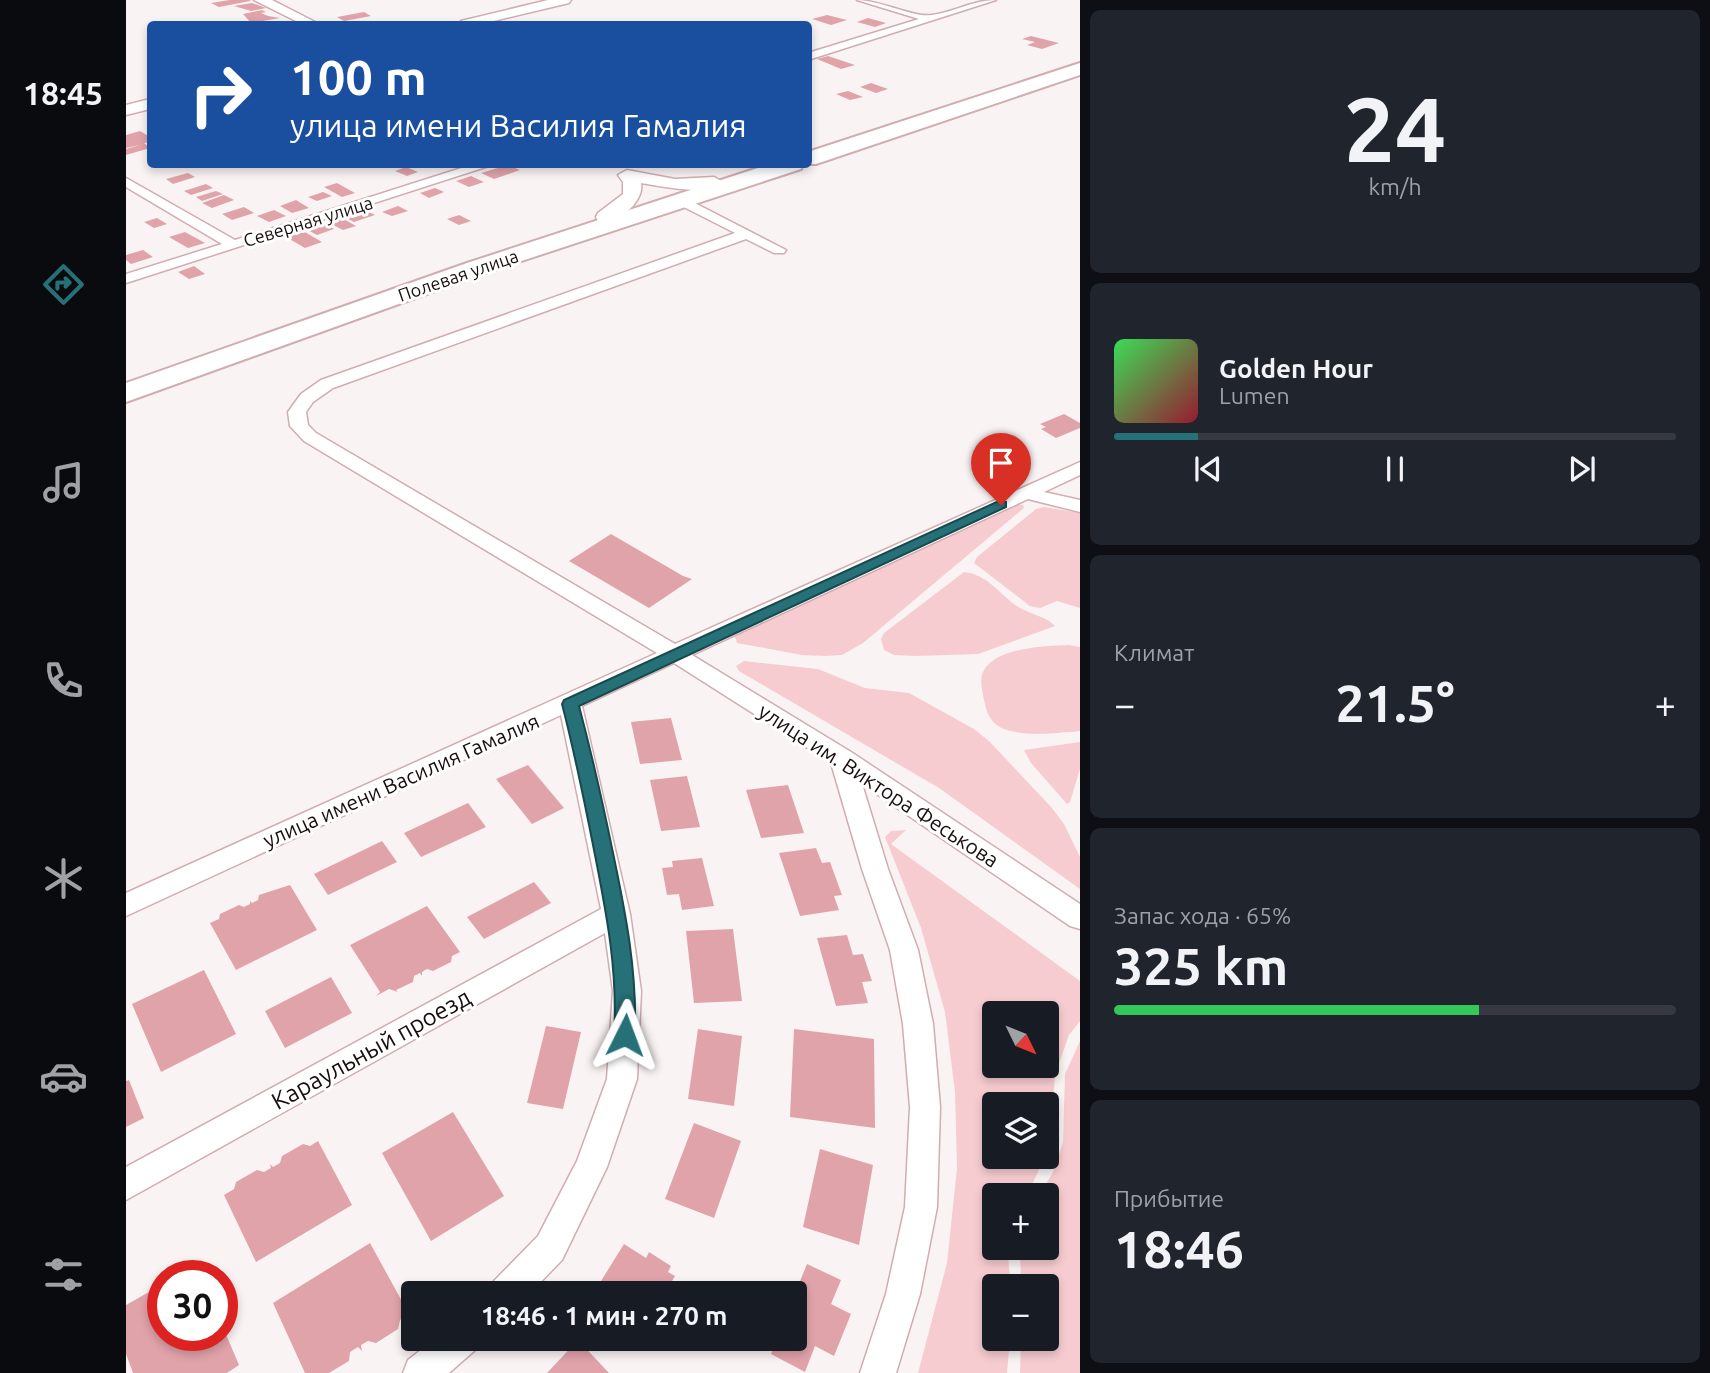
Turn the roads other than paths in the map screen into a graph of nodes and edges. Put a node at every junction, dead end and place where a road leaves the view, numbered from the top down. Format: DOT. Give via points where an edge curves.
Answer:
graph roads {
  1 [pos="261,0"];
  2 [pos="565,0"];
  3 [pos="862,0"];
  4 [pos="991,0"];
  5 [pos="930,19"];
  6 [pos="306,21"];
  7 [pos="478,21"];
  8 [pos="812,56"];
  9 [pos="1080,61"];
  10 [pos="1080,69"];
  11 [pos="147,105"];
  12 [pos="126,110"];
  13 [pos="812,149"];
  14 [pos="812,158"];
  15 [pos="476,168"];
  16 [pos="613,168"];
  17 [pos="754,168"];
  18 [pos="780,168"];
  19 [pos="627,175"];
  20 [pos="126,181"];
  21 [pos="714,181"];
  22 [pos="676,199"];
  23 [pos="605,217"];
  24 [pos="746,234"];
  25 [pos="233,244"];
  26 [pos="779,250"];
  27 [pos="126,279"];
  28 [pos="126,380"];
  29 [pos="126,393"];
  30 [pos="1080,468"];
  31 [pos="1026,493"];
  32 [pos="1080,506"];
  33 [pos="676,655"];
  34 [pos="570,704"];
  35 [pos="842,758"];
  36 [pos="126,905"];
  37 [pos="616,914"];
  38 [pos="1080,918"];
  39 [pos="126,1184"];
  40 [pos="518,1281"];
  41 [pos="448,1351"];
  42 [pos="421,1373"];
  43 [pos="878,1373"];
  1 -- 6 [label="street"];
  2 -- 7 [label="street"];
  3 -- 5 [label="street"];
  4 -- 5 [label="street"];
  5 -- 8 [label="street"];
  9 -- 13 [label="highway"];
  10 -- 14 [label="highway"];
  11 -- 12 [label="street"];
  15 -- 25 [label="street, Северная улица"];
  16 -- 19 [label="street"];
  17 -- 21 [label="highway, Полевая улица"];
  18 -- 22 [label="highway, Полевая улица"];
  19 -- 21 [label="street" via="675,184"];
  19 -- 22 [label="street"];
  19 -- 23 [label="street" via="633,181 632,196"];
  20 -- 25 [label="street"];
  21 -- 22 [label="highway, Полевая улица"];
  22 -- 23 [label="highway, Полевая улица"];
  22 -- 24 [label="street"];
  22 -- 29 [label="highway, Полевая улица"];
  23 -- 28 [label="highway, Полевая улица"];
  24 -- 26 [label="street"];
  24 -- 33 [label="street, улица им. Виктора Феськова" via="327,384 297,412 299,426 310,437"];
  25 -- 27 [label="street, Северная улица"];
  30 -- 31 [label="street, улица имени Василия Гамалия"];
  31 -- 32 [label="street"];
  31 -- 33 [label="street, улица имени Василия Гамалия"];
  33 -- 34 [label="street, улица имени Василия Гамалия"];
  33 -- 35 [label="street, улица им. Виктора Феськова"];
  34 -- 36 [label="street, улица имени Василия Гамалия"];
  34 -- 37 [label="street"];
  35 -- 38 [label="street, улица им. Виктора Феськова"];
  35 -- 43 [label="street" via="904,950 918,1024 925,1107 921,1207 903,1294"];
  37 -- 39 [label="street, Караульный проезд"];
  37 -- 40 [label="street" via="627,991 622,1079 592,1167 550,1248"];
  41 -- 42 [label="street"];
}
